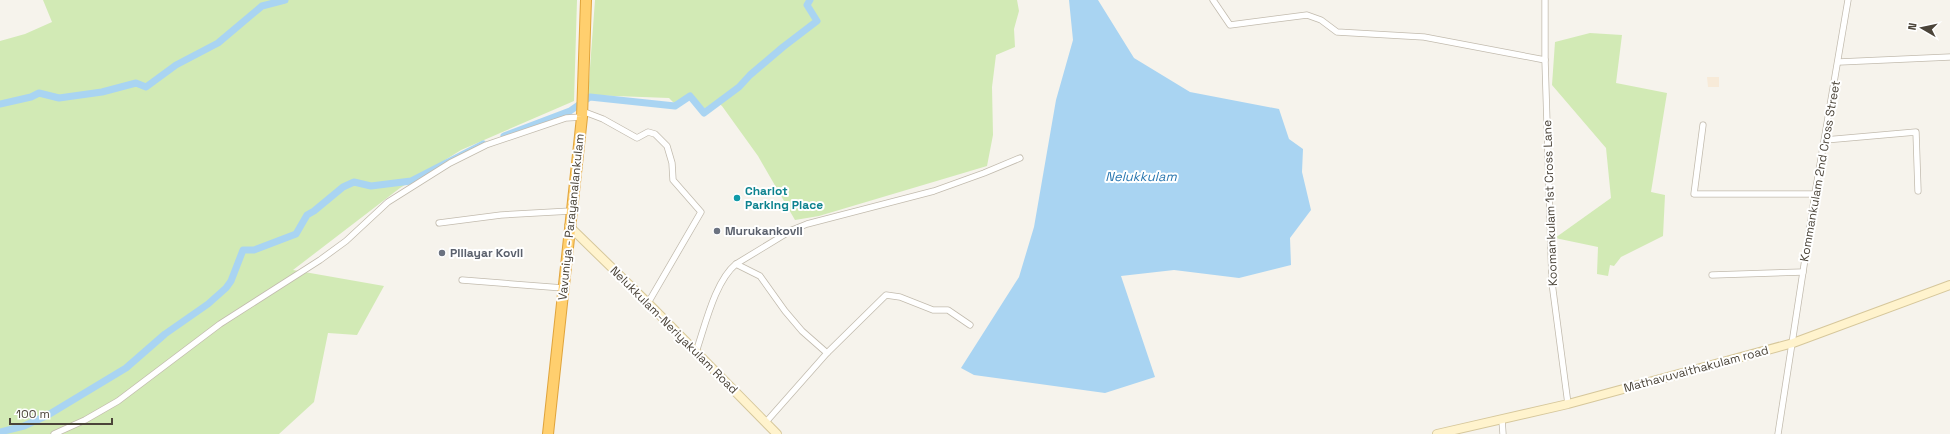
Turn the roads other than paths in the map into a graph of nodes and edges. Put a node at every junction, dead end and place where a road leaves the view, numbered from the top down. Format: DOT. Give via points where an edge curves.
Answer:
graph roads {
  1 [pos="586,0"];
  2 [pos="1213,0"];
  3 [pos="1545,0"];
  4 [pos="1848,0"];
  5 [pos="1950,57"];
  6 [pos="1545,60"];
  7 [pos="1839,62"];
  8 [pos="582,114"];
  9 [pos="1703,125"];
  10 [pos="1825,140"];
  11 [pos="1020,158"];
  12 [pos="1918,191"];
  13 [pos="1815,194"];
  14 [pos="571,211"];
  15 [pos="439,223"];
  16 [pos="569,226"];
  17 [pos="736,264"];
  18 [pos="1803,272"];
  19 [pos="1712,275"];
  20 [pos="462,280"];
  21 [pos="1950,285"];
  22 [pos="563,288"];
  23 [pos="648,303"];
  24 [pos="970,325"];
  25 [pos="1793,343"];
  26 [pos="696,352"];
  27 [pos="828,353"];
  28 [pos="1568,404"];
  29 [pos="1502,420"];
  30 [pos="766,422"];
  31 [pos="54,434"];
  32 [pos="548,434"];
  33 [pos="777,434"];
  34 [pos="1437,434"];
  35 [pos="1503,434"];
  36 [pos="1778,434"];
  1 -- 8 [label="highway, Vavuniya - Parayanalankulam"];
  2 -- 6 [label="street" via="1230,25 1307,15 1321,20 1337,32 1424,38"];
  3 -- 6 [label="street, Koomankulam 1st Cross Lane"];
  4 -- 7 [label="street, Kommankulam 2nd Cross Street"];
  5 -- 7 [label="street"];
  6 -- 28 [label="street, Koomankulam 1st Cross Lane" via="1552,283"];
  7 -- 10 [label="street, Kommankulam 2nd Cross Street"];
  8 -- 14 [label="highway, Vavuniya - Parayanalankulam"];
  8 -- 23 [label="street" via="603,119 637,138 648,132 655,134 667,146 673,180 702,212"];
  8 -- 31 [label="street" via="486,145 450,164 388,202 346,241 220,324 118,401"];
  9 -- 13 [label="street" via="1694,194"];
  10 -- 12 [label="street" via="1916,132"];
  10 -- 13 [label="street, Kommankulam 2nd Cross Street"];
  11 -- 17 [label="street" via="934,191 808,224 792,230"];
  13 -- 18 [label="street, Kommankulam 2nd Cross Street"];
  14 -- 15 [label="street" via="501,215"];
  14 -- 16 [label="highway, Vavuniya - Parayanalankulam"];
  16 -- 22 [label="highway, Vavuniya - Parayanalankulam"];
  16 -- 23 [label="street, Nelukkulam-Neriyakulam Road"];
  17 -- 26 [label="street" via="728,271 718,292"];
  17 -- 27 [label="street" via="760,276 802,331"];
  18 -- 19 [label="street"];
  18 -- 25 [label="street, Kommankulam 2nd Cross Street"];
  20 -- 22 [label="street"];
  21 -- 25 [label="street, Mathavuvaithakulam road"];
  22 -- 32 [label="highway, Vavuniya - Parayanalankulam"];
  23 -- 26 [label="street, Nelukkulam-Neriyakulam Road"];
  24 -- 27 [label="street" via="948,310 933,310 900,297 886,295"];
  25 -- 28 [label="street, Mathavuvaithakulam road"];
  25 -- 36 [label="street, Kommankulam 2nd Cross Street"];
  26 -- 30 [label="street, Nelukkulam-Neriyakulam Road"];
  27 -- 30 [label="street"];
  28 -- 29 [label="street, Mathavuvaithakulam road"];
  29 -- 34 [label="street, Mathavuvaithakulam road"];
  29 -- 35 [label="street"];
  30 -- 33 [label="street, Nelukkulam-Neriyakulam Road"];
}
